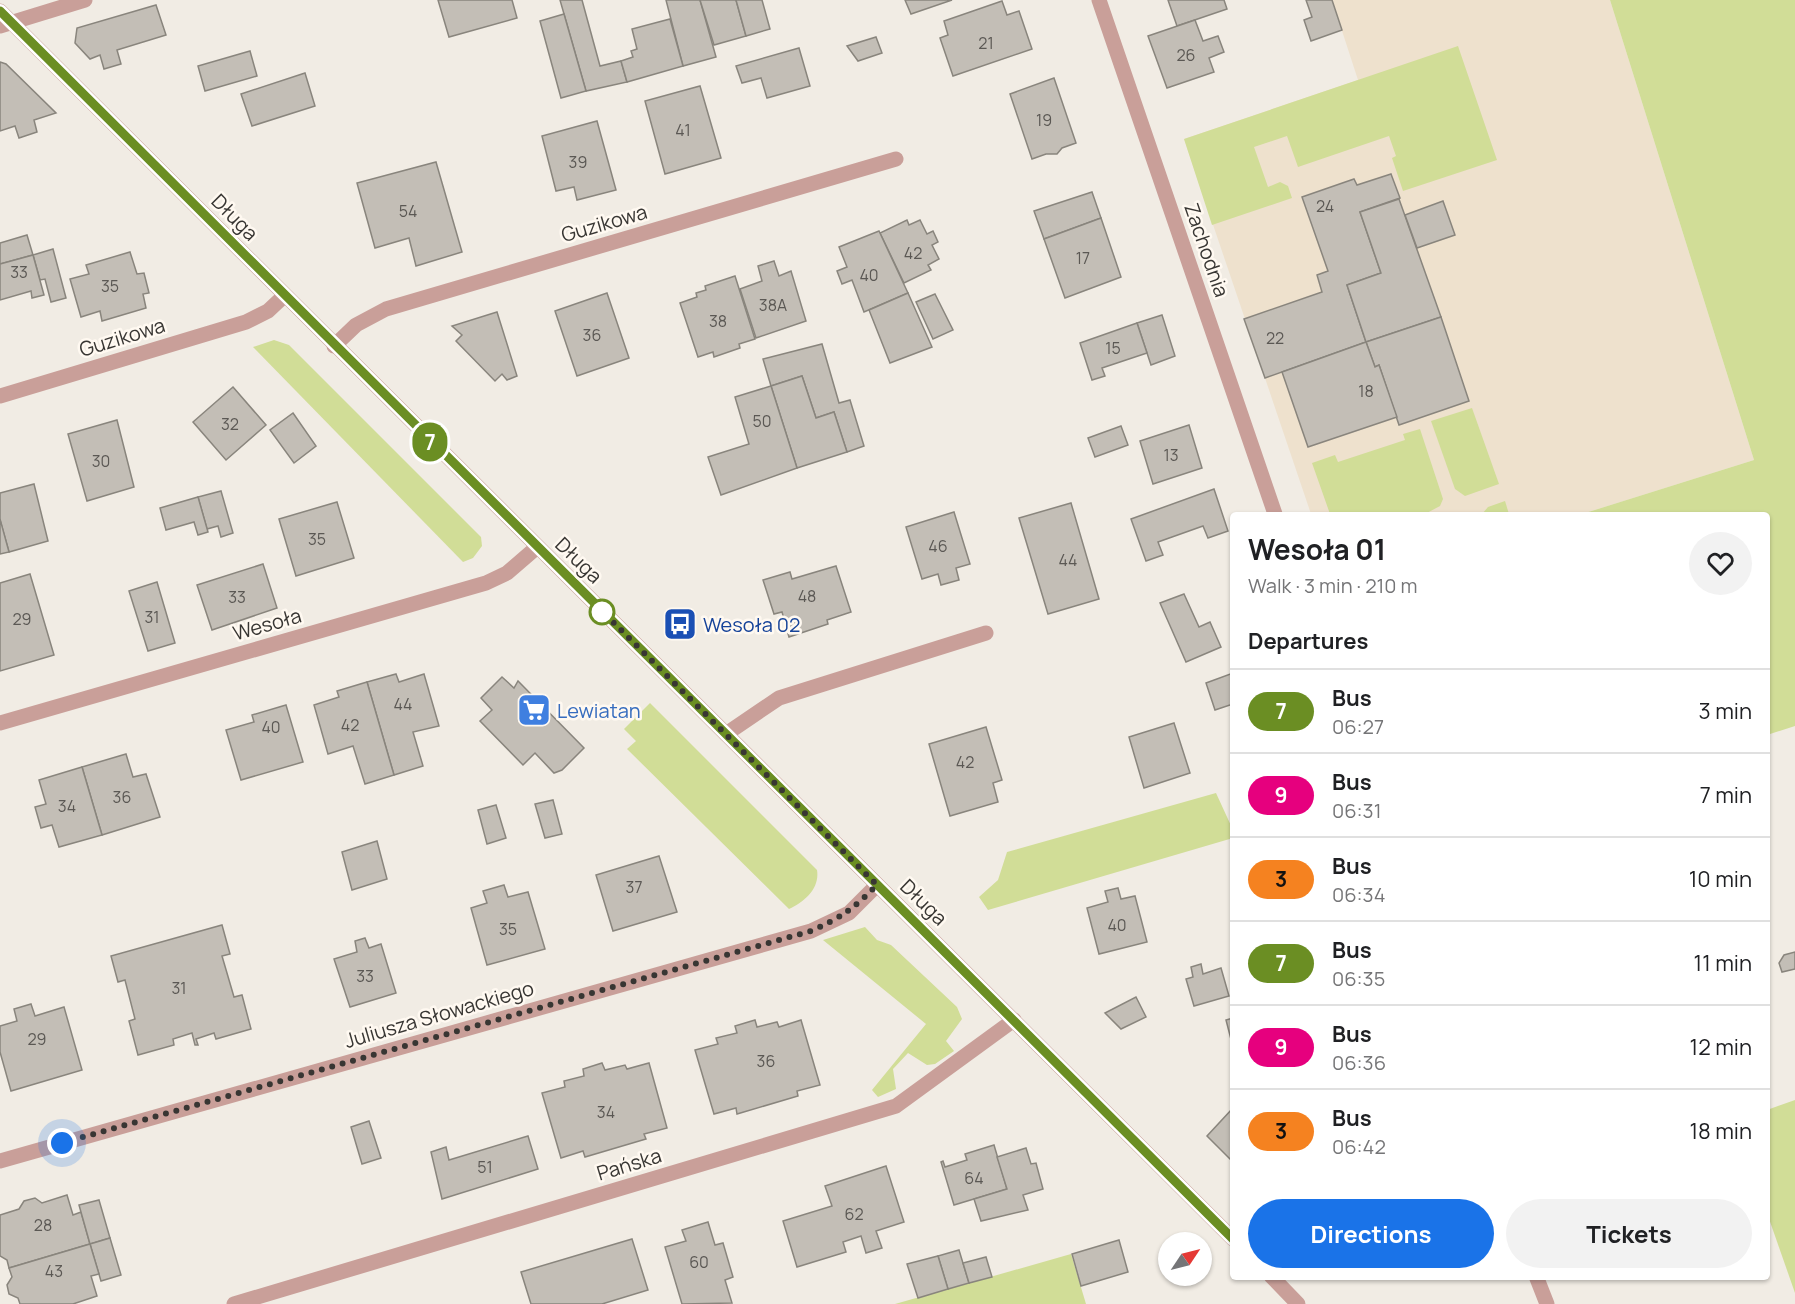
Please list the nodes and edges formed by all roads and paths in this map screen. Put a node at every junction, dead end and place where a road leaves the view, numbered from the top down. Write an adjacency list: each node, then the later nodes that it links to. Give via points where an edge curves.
1 (85, 0): 3 (street)
2 (1099, 0): 8 (street, Zachodnia)
3 (4, 20): 5 (street, Długa)
4 (896, 159): 6 (street, Guzikowa, via 386,309 356,325)
5 (284, 296): 6 (street, Długa); 7 (street, Guzikowa, via 268,311 246,322)
6 (334, 346): 9 (street, Długa)
7 (0, 396)
8 (1274, 512)
9 (536, 548): 11 (street, Wesoła, via 507,573 486,583); 12 (street, Długa)
10 (986, 633): 12 (street, via 779,698)
11 (0, 723)
12 (726, 734): 13 (street, Długa)
13 (877, 885): 14 (street, Długa); 15 (street, Juliusza Słowackiego, via 849,913 811,931)
14 (1014, 1020): 16 (street, Długa); 19 (street, Pańska, via 896,1106)
15 (0, 1161)
16 (1230, 1236)
17 (1275, 1280): 20 (street)
18 (1538, 1280): 21 (street)
19 (234, 1304)
20 (1298, 1304)
21 (1547, 1304)

